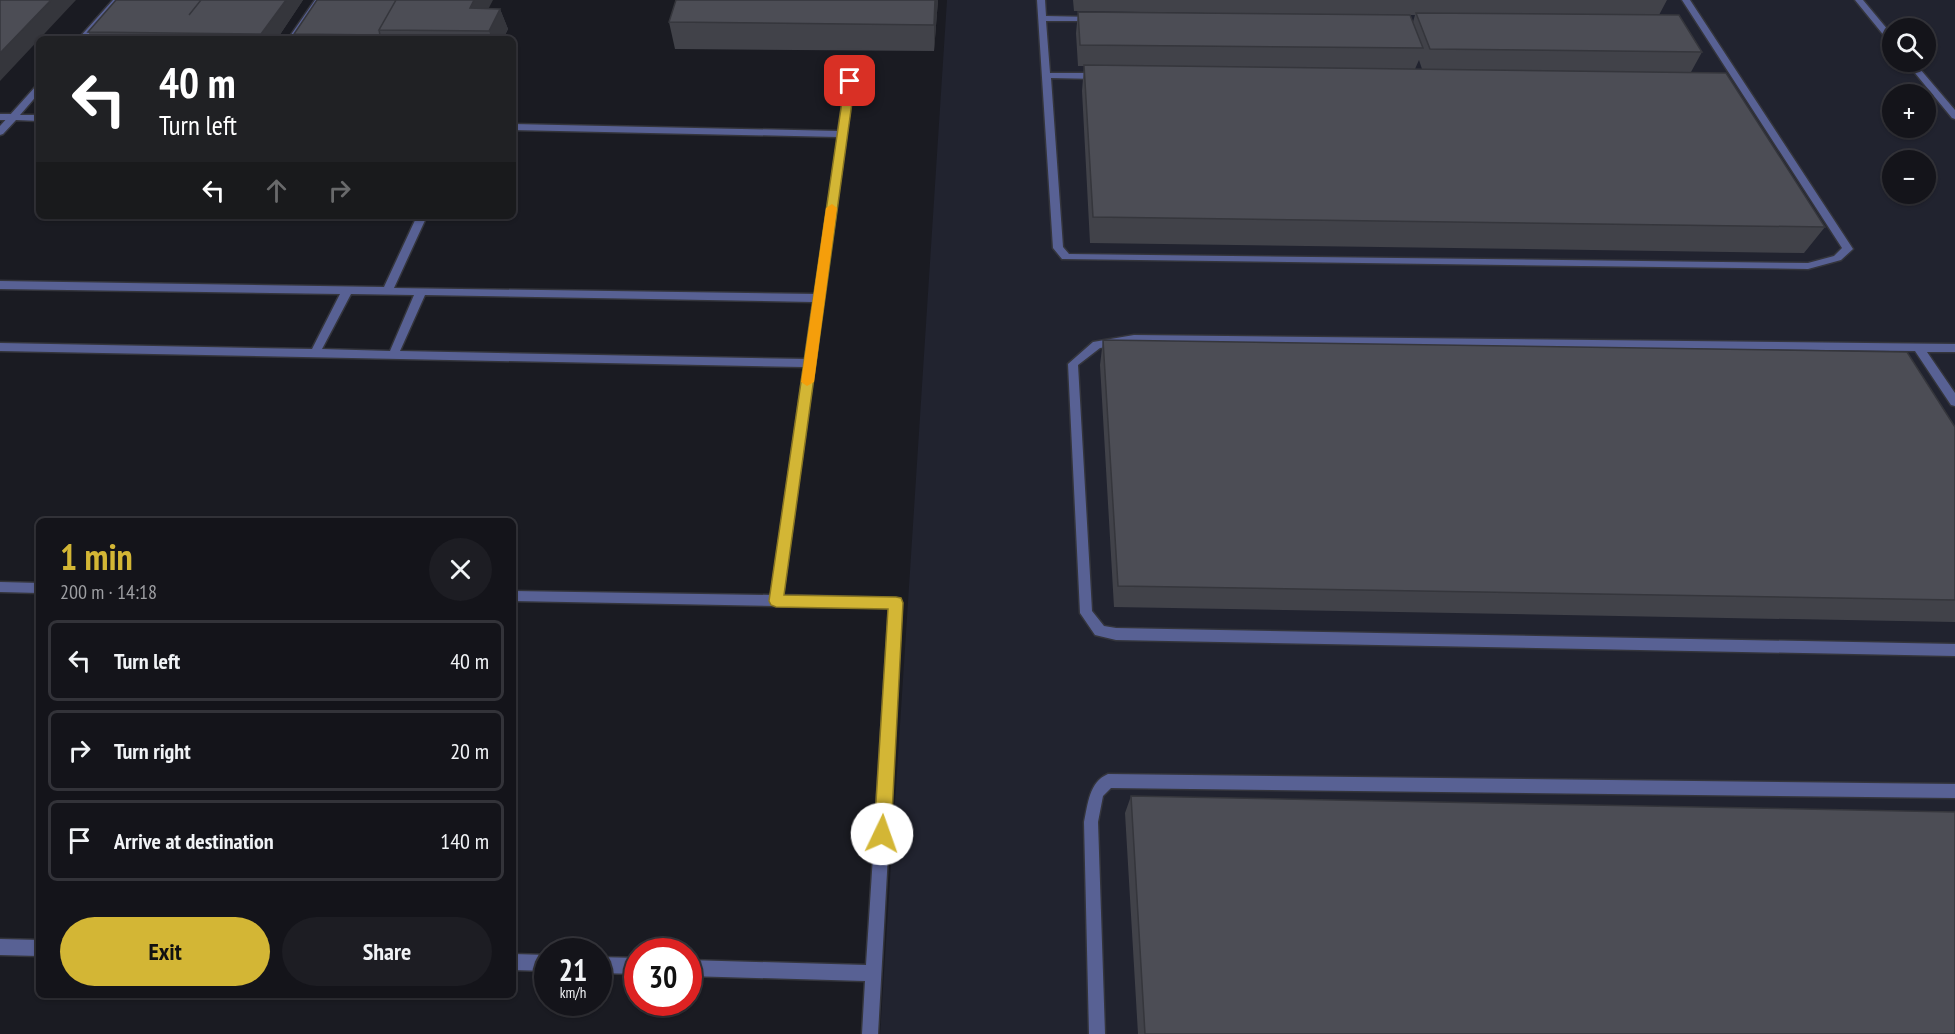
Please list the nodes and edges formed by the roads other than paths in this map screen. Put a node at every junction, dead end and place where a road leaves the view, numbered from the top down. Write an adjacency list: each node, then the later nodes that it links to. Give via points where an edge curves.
1 (117, 0): 11 (street)
2 (319, 0): 12 (street)
3 (1041, 0): 6 (street)
4 (1686, 0): 9 (street)
5 (1859, 0): 10 (street)
6 (1042, 18): 7 (street); 14 (street)
7 (1101, 19)
8 (1690, 25): 9 (street)
9 (1702, 25): 18 (street)
10 (1882, 28)
11 (85, 36)
12 (294, 36)
13 (1918, 72): 22 (street)
14 (1046, 75): 15 (street); 18 (street, via 1058,248 1066,257 1808,266 1837,258 1848,249)
15 (1106, 76)
16 (850, 81): 26 (street)
17 (1730, 86): 18 (street)
18 (1742, 86)
19 (36, 91): 21 (street)
20 (0, 117): 21 (street)
21 (13, 117): 23 (street); 25 (street)
22 (1955, 117)
23 (36, 118)
24 (516, 127): 26 (street)
25 (0, 132)
26 (842, 134): 32 (street)
27 (421, 219): 30 (street)
28 (0, 285): 29 (street)
29 (347, 291): 30 (street); 36 (street)
30 (387, 291): 31 (street)
31 (421, 292): 32 (street); 37 (street)
32 (819, 298): 38 (street)
33 (0, 347): 36 (street)
34 (1918, 347): 35 (street); 39 (street); 44 (street, via 1134,339 1097,345 1073,364 1086,613 1100,631 1116,634)
35 (1955, 348)
36 (315, 353): 37 (street)
37 (393, 355): 38 (street)
38 (810, 363): 43 (street)
39 (1955, 402)
40 (0, 587): 41 (street)
41 (36, 588)
42 (516, 596): 43 (street)
43 (776, 601): 51 (street, via 896,603)
44 (1955, 650)
45 (1955, 791): 53 (street, via 1108,781 1097,794 1091,822)
46 (0, 947): 47 (street)
47 (36, 948)
48 (516, 962): 49 (street)
49 (534, 963)
50 (702, 968): 51 (street)
51 (874, 974): 52 (street)
52 (870, 1034)
53 (1097, 1034)

